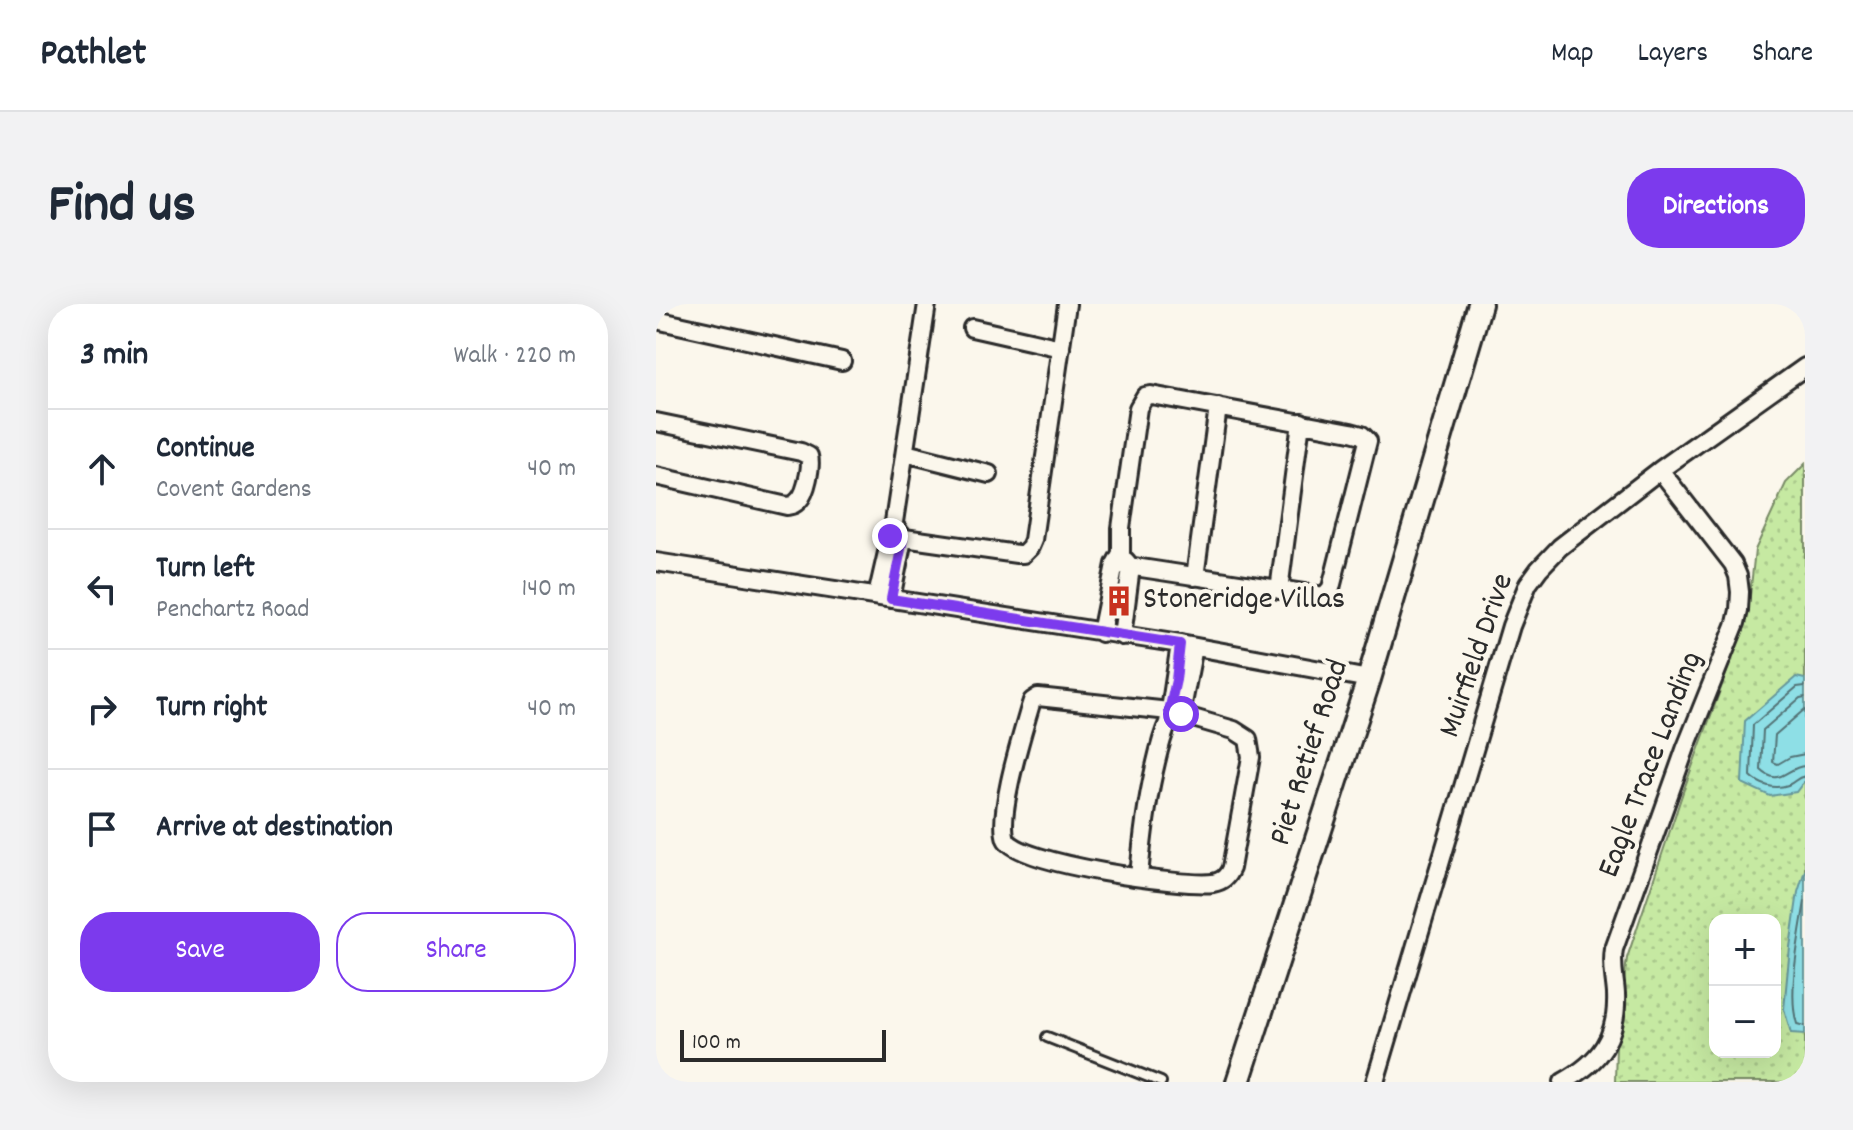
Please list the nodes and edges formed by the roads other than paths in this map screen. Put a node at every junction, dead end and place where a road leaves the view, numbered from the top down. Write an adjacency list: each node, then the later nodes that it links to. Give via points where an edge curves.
1 (927, 304): 12 (street)
2 (1067, 304): 6 (street)
3 (1480, 304): 25 (street, Piet Retief Road)
4 (656, 320): 7 (street)
5 (972, 328): 6 (street)
6 (1061, 348): 16 (street, via 1030,547 1017,554)
7 (842, 361)
8 (1805, 367): 13 (street, Muirfield Drive)
9 (1218, 407): 11 (street); 17 (street, via 1151,395 1139,403 1122,518); 19 (street)
10 (656, 422): 15 (street, via 801,452 811,464 802,495 787,506)
11 (1301, 422): 20 (street); 20 (street, via 1358,433 1366,437 1367,446 1330,592 1324,596)
12 (905, 453): 14 (street); 16 (street)
13 (1660, 470): 31 (street, Muirfield Drive, via 1560,547 1522,596); 32 (street, Eagle Trace Landing, via 1733,564 1739,610 1614,949 1612,1029 1590,1065)
14 (989, 474)
15 (656, 476)
16 (896, 533): 21 (street)
17 (1122, 561): 19 (street); 22 (street); 23 (street)
18 (656, 562): 21 (street)
19 (1195, 577): 20 (street)
20 (1279, 590)
21 (884, 598): 22 (street)
22 (1101, 633): 23 (street)
23 (1122, 636): 24 (street)
24 (1187, 646): 25 (street); 26 (street, via 1176,680)
25 (1369, 679): 30 (street, Piet Retief Road)
26 (1173, 716): 27 (street, via 1163,733 1146,809); 27 (street, via 1234,730 1248,739 1251,757 1231,868 1215,883); 27 (street, via 1038,697 1030,707 1008,793 1006,837 1014,847 1075,867)
27 (1139, 877)
28 (1047, 1037): 29 (lane)
29 (1161, 1082)
30 (1238, 1082)
31 (1375, 1082)
32 (1563, 1082)

